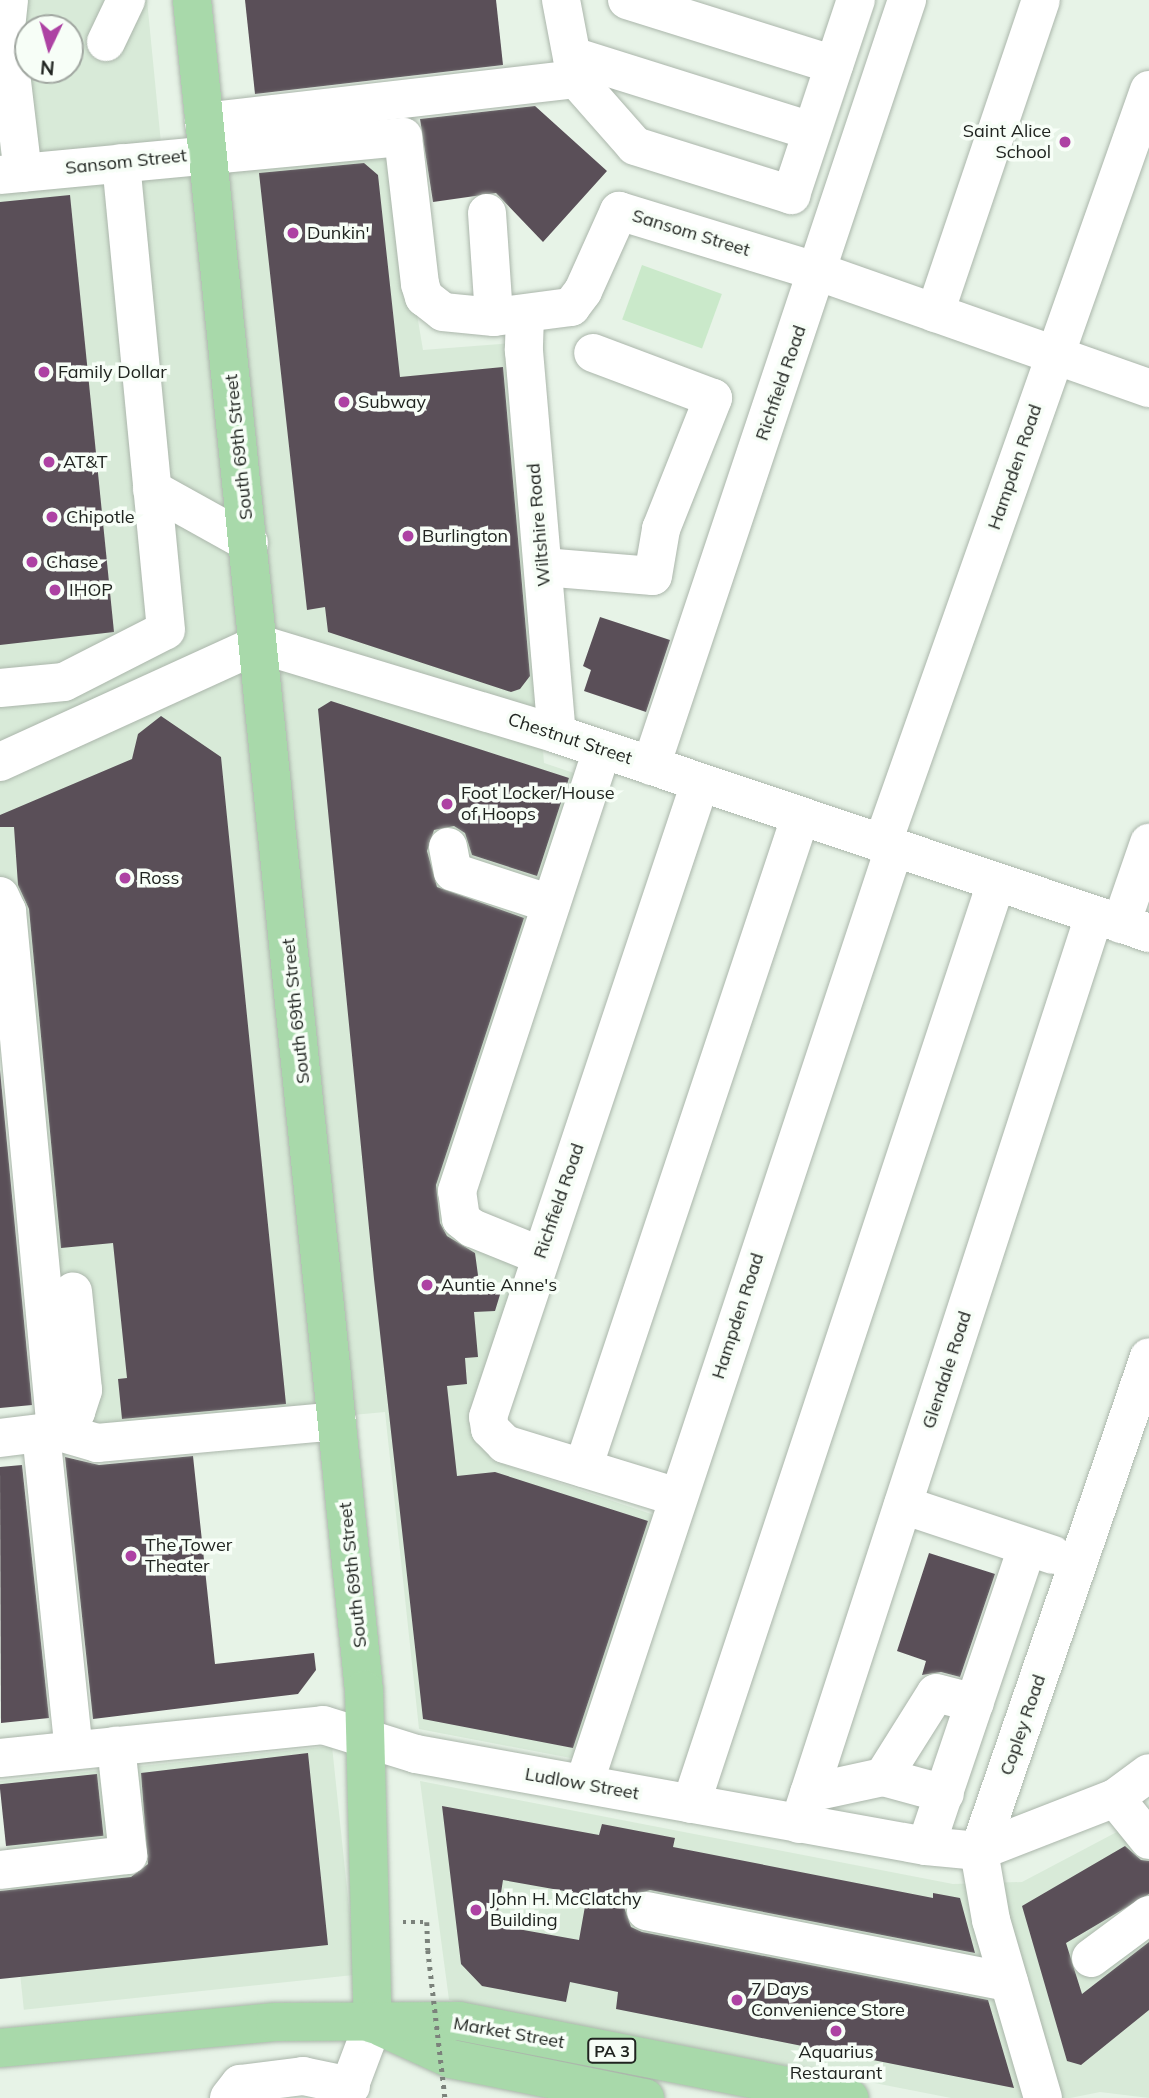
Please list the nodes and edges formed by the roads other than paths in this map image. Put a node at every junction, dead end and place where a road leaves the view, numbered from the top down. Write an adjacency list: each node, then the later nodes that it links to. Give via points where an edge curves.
1 (9, 0): 16 (street)
2 (126, 0): 9 (street)
3 (192, 0): 14 (main road, South 69th Street)
4 (561, 0): 11 (street)
5 (627, 0): 10 (street)
6 (856, 0): 10 (street)
7 (906, 0): 18 (street, Richfield Road)
8 (1041, 0): 19 (street)
9 (106, 42)
10 (834, 65): 13 (street)
11 (574, 68): 13 (street); 13 (street, via 635,146 791,195); 14 (street)
12 (1149, 90): 22 (street, Hampden Road)
13 (812, 131)
14 (206, 138): 15 (street, Sansom Street); 20 (street, Sansom Street, via 403,137 424,297 443,312); 25 (main road, South 69th Street)
15 (121, 163): 16 (street, Sansom Street); 24 (street)
16 (11, 174)
17 (487, 213): 20 (street, Wiltshire Road)
18 (819, 272): 19 (street, Sansom Street); 20 (street, Sansom Street, via 619,211 583,291 571,307); 32 (street, Richfield Road)
19 (935, 313): 22 (street, Sansom Street)
20 (510, 317): 26 (street, Wiltshire Road)
21 (593, 353): 26 (street, via 713,398 661,529 653,576)
22 (1054, 355): 23 (street, Sansom Street); 37 (street, Hampden Road)
23 (1149, 387)
24 (152, 489): 25 (street); 28 (street, via 166,631 64,682)
25 (249, 543): 27 (main road, South 69th Street)
26 (543, 568): 29 (street, Wiltshire Road)
27 (259, 644): 29 (street, Chestnut Street); 31 (street); 45 (main road, South 69th Street)
28 (0, 688)
29 (557, 733): 30 (street, Chestnut Street)
30 (602, 749): 32 (street, Chestnut Street); 40 (street)
31 (0, 762)
32 (651, 766): 33 (street, Chestnut Street)
33 (700, 783): 34 (street, Chestnut Street); 42 (street, Richfield Road)
34 (800, 817): 37 (street, Chestnut Street); 48 (street)
35 (1149, 843): 41 (street, Glendale Road)
36 (449, 847): 40 (street, via 453,872)
37 (888, 847): 38 (street, Chestnut Street); 49 (street, Hampden Road)
38 (996, 883): 41 (street, Chestnut Street); 63 (street)
39 (0, 896): 46 (street, via 7,911)
40 (551, 904): 42 (street, via 457,1191 461,1219 472,1228)
41 (1121, 925): 50 (street, Glendale Road)
42 (541, 1256): 48 (street, Richfield Road, via 488,1417 490,1429 505,1444)
43 (73, 1292): 46 (street, via 82,1390 76,1412)
44 (1149, 1357): 52 (street, Copley Road)
45 (337, 1421): 46 (street, via 97,1443); 54 (main road, South 69th Street)
46 (49, 1432): 47 (street); 56 (street)
47 (0, 1438)
48 (583, 1468): 49 (street, Richfield Road)
49 (677, 1497): 60 (street, Hampden Road)
50 (902, 1505): 51 (street); 64 (street, Glendale Road)
51 (1027, 1548): 52 (street); 53 (street)
52 (1079, 1562): 67 (street, Copley Road)
53 (975, 1703): 59 (street, via 936,1693); 61 (street)
54 (365, 1738): 55 (street, Ludlow Street, via 323,1725); 60 (street, Ludlow Street, via 416,1754); 73 (main road, South 69th Street)
55 (116, 1746): 56 (street, Ludlow Street); 68 (street, via 128,1855)
56 (74, 1750): 57 (street, Ludlow Street)
57 (0, 1758)
58 (1149, 1773): 62 (street, Ludlow Street)
59 (883, 1777): 61 (street); 64 (street)
60 (584, 1784): 63 (street, Ludlow Street)
61 (945, 1794): 66 (street)
62 (1115, 1798): 65 (street); 67 (street, Ludlow Street)
63 (691, 1804): 64 (street, Ludlow Street)
64 (804, 1808): 66 (street, Ludlow Street)
65 (1149, 1840)
66 (926, 1846): 67 (street, Ludlow Street)
67 (979, 1851): 72 (street, Copley Road, via 991,1920)
68 (0, 1870)
69 (646, 1911): 72 (street)
70 (1149, 1915): 71 (street)
71 (1091, 1958)
72 (1009, 1982): 79 (street, Copley Road)
73 (373, 2024): 74 (main road, Market Street / PA 3, via 275,2022); 75 (street); 77 (main road, Market Street / PA 3, via 451,2059); 78 (main road, Market Street / PA 3, via 458,2021)
74 (0, 2048)
75 (348, 2092): 76 (street, via 303,2076 240,2084)
76 (229, 2098)
77 (645, 2098)
78 (849, 2098)
79 (1043, 2098)

